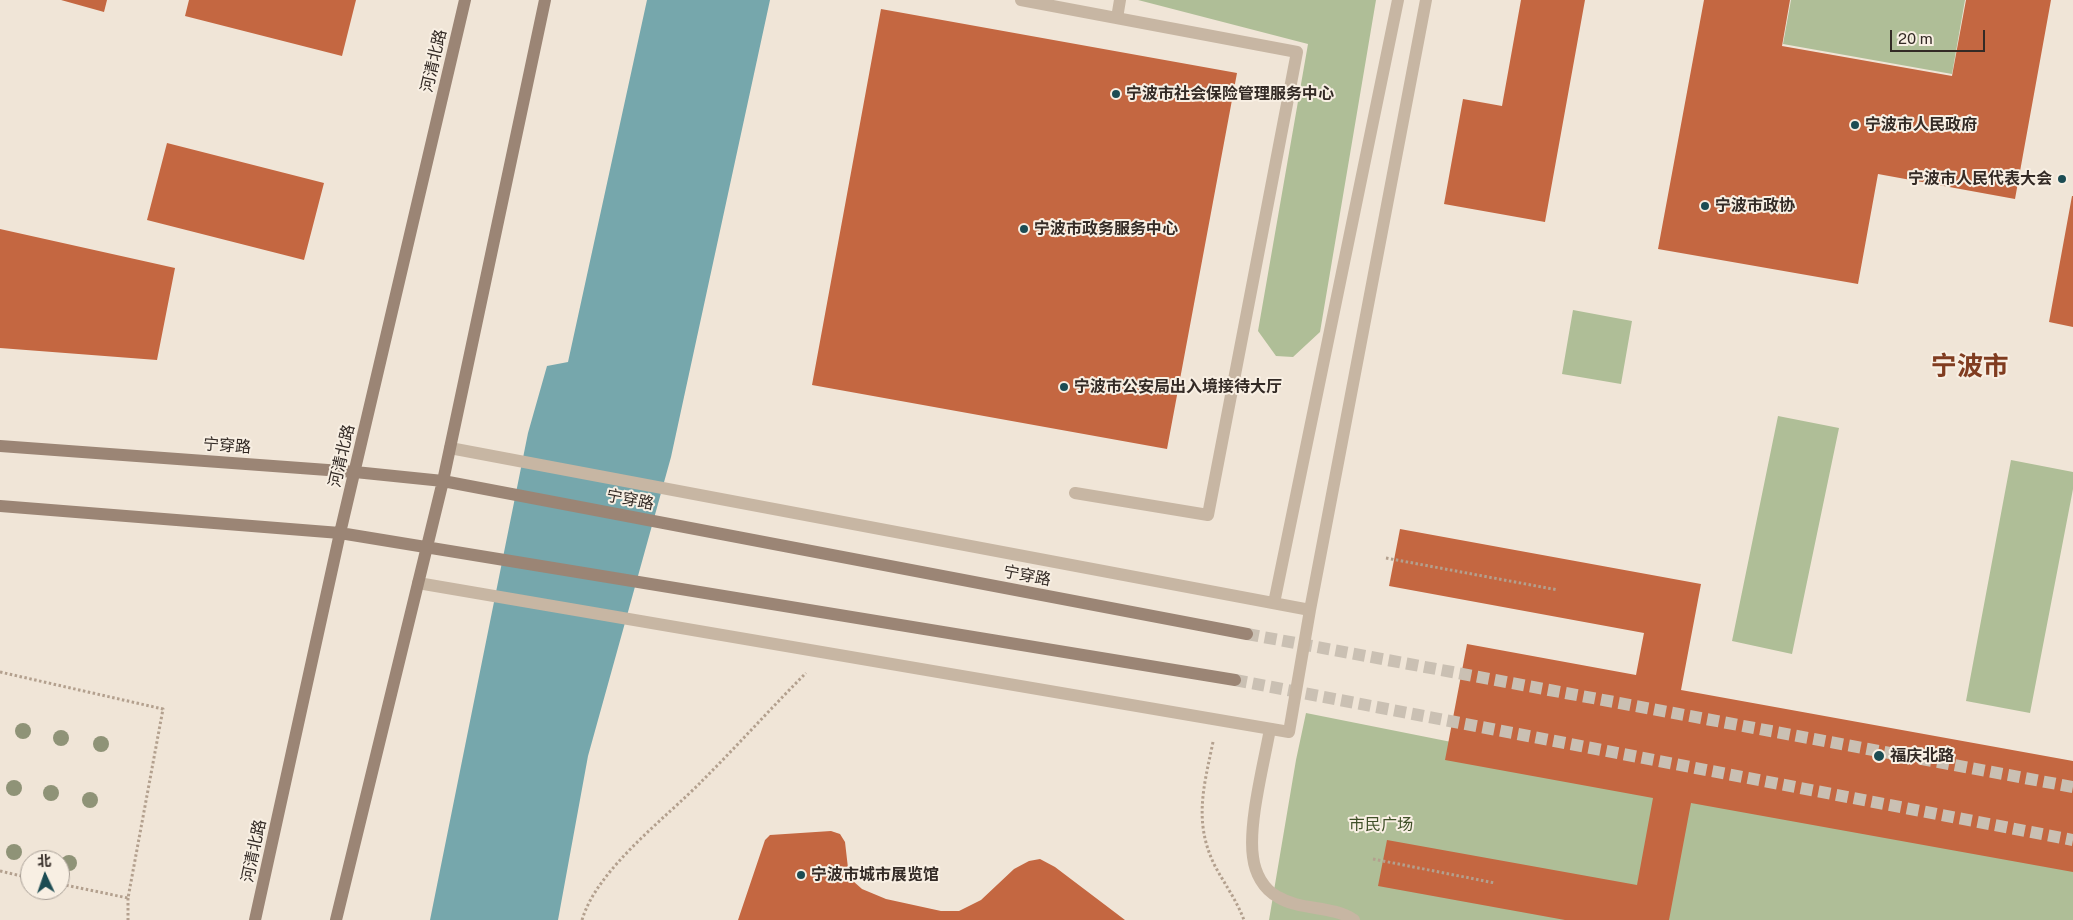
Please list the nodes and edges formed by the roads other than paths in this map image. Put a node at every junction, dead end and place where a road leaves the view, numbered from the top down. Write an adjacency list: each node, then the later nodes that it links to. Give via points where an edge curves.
1 (465, 0): 12 (main road, 河清北路)
2 (545, 0): 11 (main road)
3 (1021, 0): 8 (street)
4 (1071, 0): 8 (street)
5 (1120, 0): 9 (street)
6 (1398, 0): 19 (street)
7 (1426, 0): 20 (street)
8 (1079, 11): 9 (street)
9 (1117, 18): 14 (street, via 1298,52 1208,515)
10 (0, 446): 12 (main road, 宁穿路)
11 (450, 448): 13 (main road); 19 (street)
12 (355, 472): 13 (main road, 宁穿路); 16 (main road, 河清北路)
13 (443, 481): 17 (main road); 21 (main road, 宁穿路)
14 (1075, 493)
15 (0, 506): 16 (main road)
16 (340, 533): 17 (main road); 24 (main road, 河清北路)
17 (427, 546): 18 (main road); 22 (main road)
18 (418, 583): 23 (street); 25 (main road)
19 (1274, 603): 20 (street)
20 (1310, 610): 23 (street, via 1289,732)
21 (1247, 634)
22 (1235, 680)
23 (1270, 728): 26 (street, via 1254,825 1252,856 1256,873 1266,888 1279,898 1343,914)
24 (255, 920)
25 (336, 920)
26 (1354, 920)

